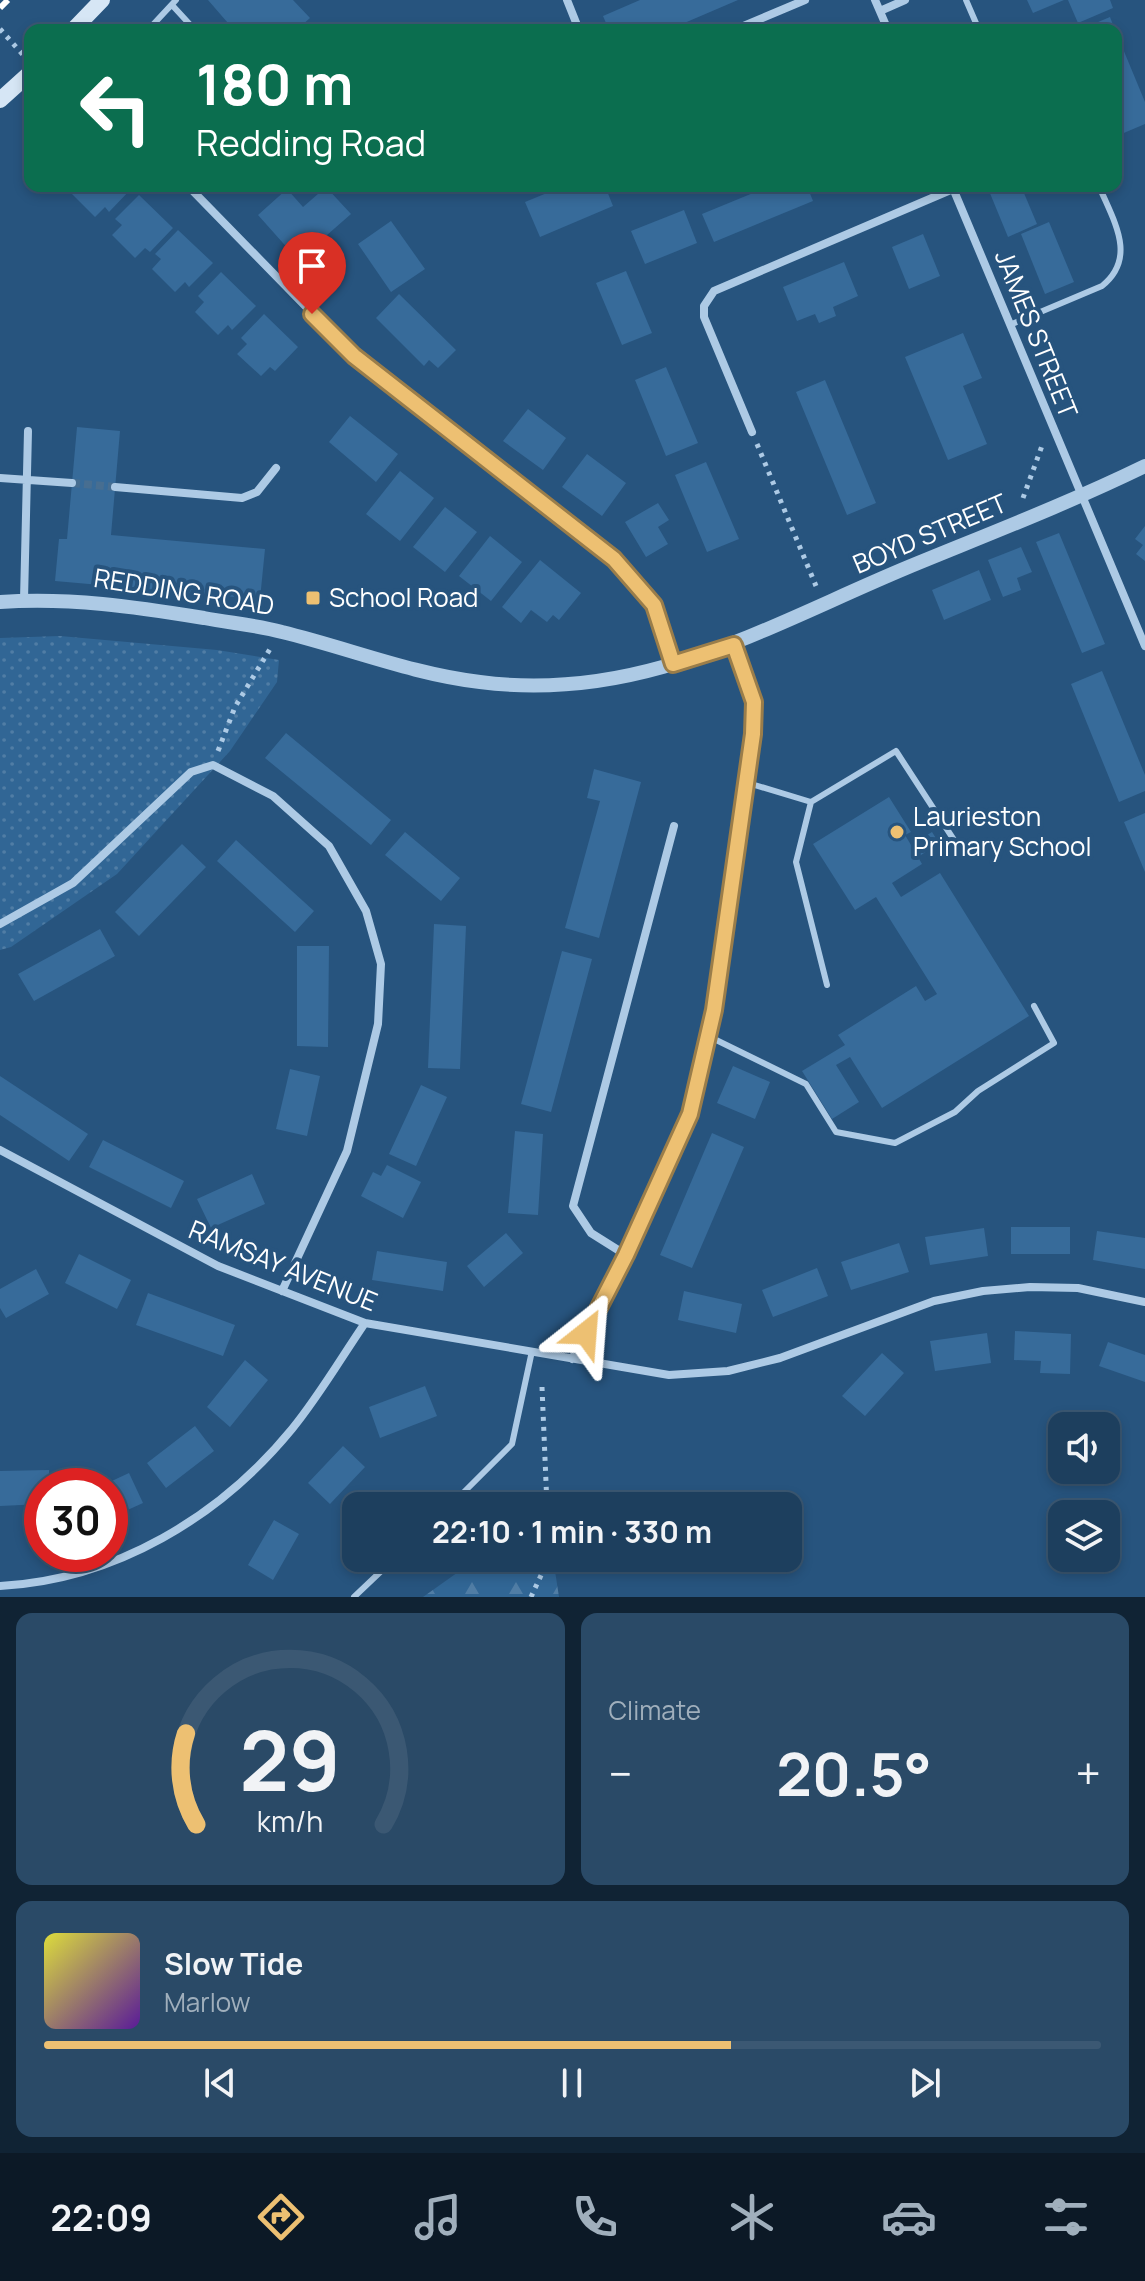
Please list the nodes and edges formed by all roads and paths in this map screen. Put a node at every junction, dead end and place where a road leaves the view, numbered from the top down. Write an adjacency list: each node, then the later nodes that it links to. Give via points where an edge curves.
1 (102, 0): 9 (main road)
2 (567, 0): 12 (street)
3 (805, 0): 13 (street)
4 (875, 0): 8 (street)
5 (905, 0): 8 (street)
6 (966, 0): 15 (lane)
7 (174, 2): 10 (lane); 11 (lane)
8 (880, 11): 14 (street)
9 (79, 24)
10 (154, 24)
11 (190, 24)
12 (577, 24)
13 (748, 24)
14 (885, 24)
15 (976, 24)
16 (0, 29): 17 (path)
17 (24, 56)
18 (24, 78): 19 (main road)
19 (0, 100)
20 (194, 192): 42 (street, via 354,356 614,559 654,605)
21 (943, 192): 27 (street, via 714,291 704,317)
22 (955, 192): 24 (street, JAMES STREET)
23 (1101, 192): 24 (lane, via 1122,244 1112,277)
24 (1012, 324): 25 (street, JAMES STREET)
25 (1050, 423): 34 (street, JAMES STREET); 35 (path)
26 (28, 431): 31 (street)
27 (752, 432): 38 (path)
28 (1145, 466): 34 (street, BOYD STREET)
29 (276, 468): 33 (street, via 257,492 242,498)
30 (0, 478): 31 (street)
31 (27, 479): 32 (street); 36 (street)
32 (72, 483)
33 (115, 487)
34 (1084, 496): 35 (street, BOYD STREET); 41 (street, JAMES STREET)
35 (1013, 525): 38 (street, BOYD STREET)
36 (24, 600): 37 (street, REDDING ROAD); 39 (street, REDDING ROAD, via 79,600)
37 (0, 602)
38 (824, 606): 40 (street, BOYD STREET)
39 (280, 631): 42 (street, REDDING ROAD, via 398,667 482,683 597,680); 43 (path, via 235,707)
40 (734, 645): 42 (street, REDDING ROAD); 44 (street, via 754,702)
41 (1145, 646)
42 (673, 664)
43 (213, 765): 48 (street, via 191,772 73,883); 54 (street, via 273,796 329,846 366,911 381,964 378,1024 347,1151)
44 (748, 783): 45 (lane); 51 (street)
45 (811, 802): 47 (lane, via 896,751); 49 (lane, via 796,862)
46 (674, 826): 53 (street, via 573,1206 591,1233)
47 (954, 840)
48 (0, 924)
49 (827, 985)
50 (1034, 1006): 51 (lane, via 1054,1043 978,1091 955,1112 895,1143 836,1132 806,1084)
51 (708, 1036): 53 (street, via 690,1114)
52 (0, 1150): 54 (street, RAMSAY AVENUE, via 193,1254)
53 (626, 1255): 58 (street)
54 (282, 1291): 56 (street, RAMSAY AVENUE)
55 (1145, 1302): 58 (street, RAMSAY AVENUE, via 1078,1288 983,1291 934,1301 780,1358 728,1371 669,1375)
56 (365, 1323): 57 (street, RAMSAY AVENUE); 64 (street, via 293,1429 244,1481 175,1533 101,1568 36,1584)
57 (532, 1351): 58 (street, RAMSAY AVENUE); 60 (lane, via 512,1444)
58 (572, 1359)
59 (543, 1393): 61 (path)
60 (464, 1492)
61 (547, 1492)
62 (380, 1572): 65 (lane)
63 (543, 1572): 66 (path)
64 (0, 1586)
65 (354, 1597)
66 (531, 1597)

